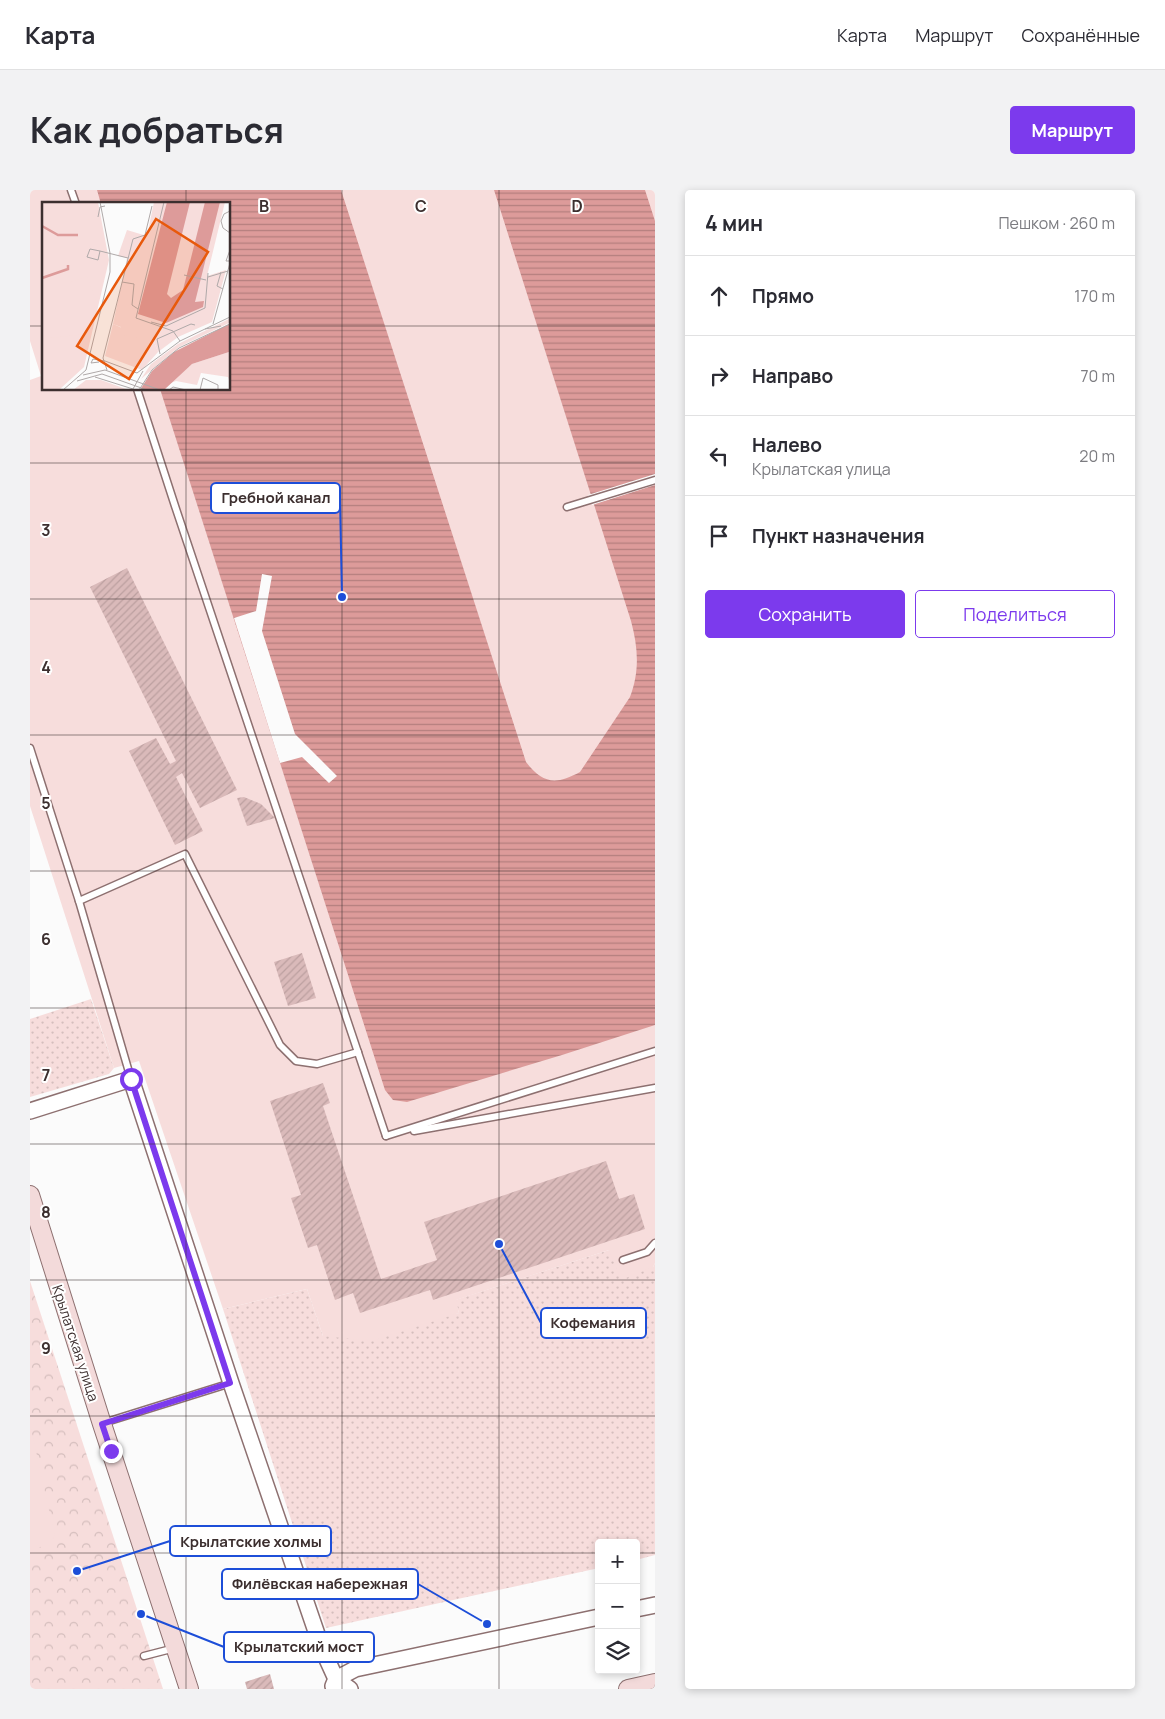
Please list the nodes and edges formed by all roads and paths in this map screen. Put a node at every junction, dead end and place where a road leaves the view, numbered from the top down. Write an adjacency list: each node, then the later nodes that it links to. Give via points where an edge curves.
1 (71, 190): 2 (lane)
2 (75, 202)
3 (137, 390): 9 (lane)
4 (655, 480): 5 (lane)
5 (567, 507)
6 (30, 748): 7 (lane)
7 (79, 901): 9 (lane, via 184,854 280,1045 296,1061 317,1064); 10 (lane)
8 (655, 1051): 13 (lane)
9 (358, 1052): 13 (lane)
10 (131, 1079): 12 (street); 17 (street)
11 (655, 1088): 13 (lane)
12 (30, 1111)
13 (386, 1136)
14 (30, 1195): 18 (main road, Крылатская улица)
15 (655, 1243): 16 (lane, via 647,1252)
16 (623, 1260)
17 (230, 1383): 18 (lane); 25 (street, via 321,1646)
18 (102, 1424): 22 (main road, Крылатская улица)
19 (655, 1605): 20 (street)
20 (640, 1608)
21 (595, 1618): 25 (street, via 355,1669)
22 (176, 1647): 23 (lane); 26 (main road, Крылатская улица)
23 (144, 1656)
24 (655, 1683): 28 (main road)
25 (331, 1686): 27 (street)
26 (189, 1689)
27 (350, 1689)
28 (628, 1689)

